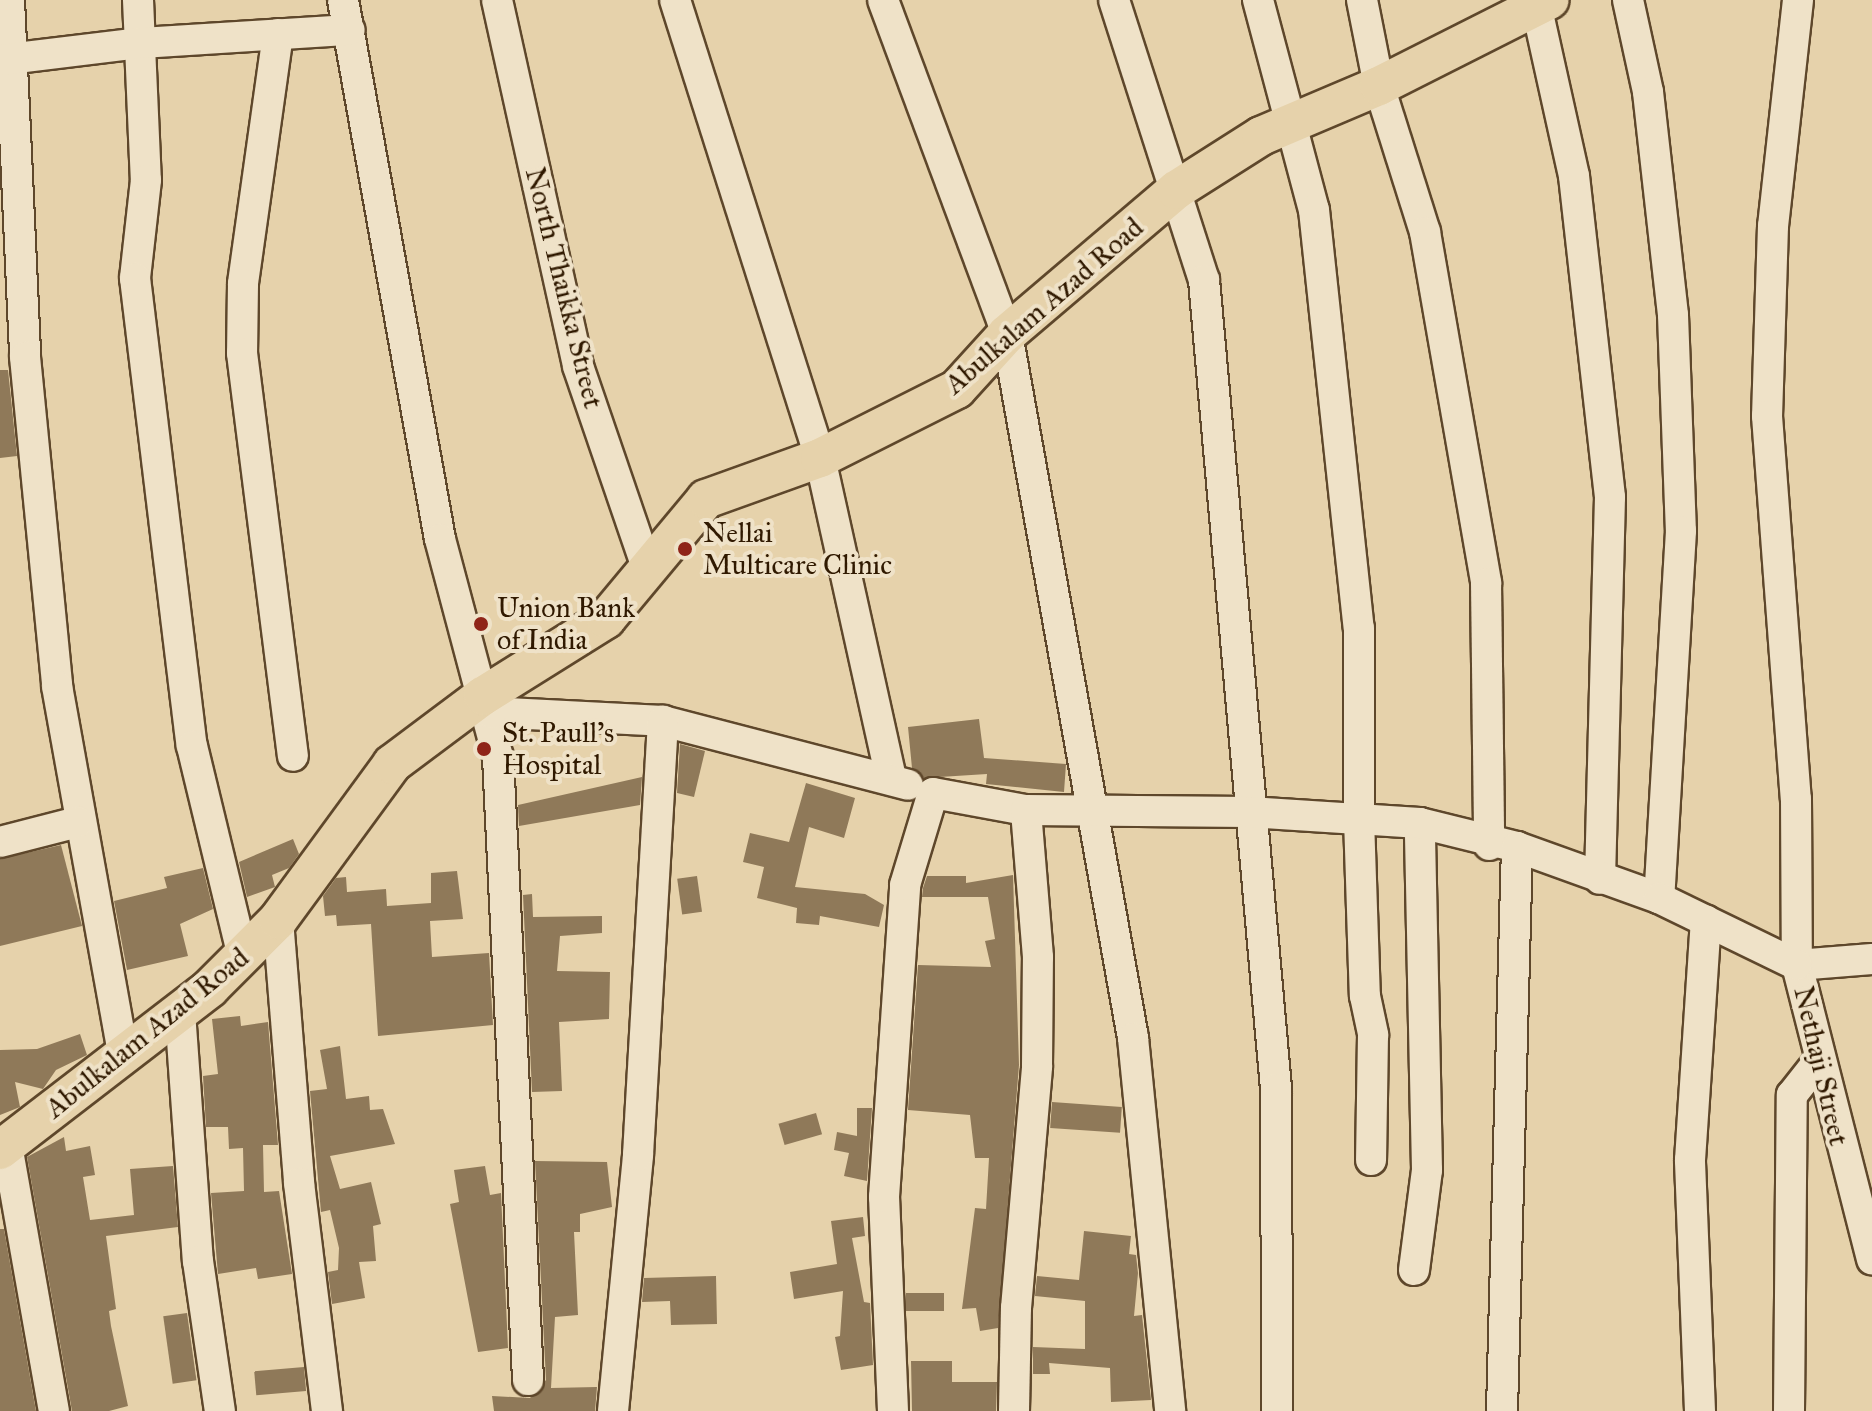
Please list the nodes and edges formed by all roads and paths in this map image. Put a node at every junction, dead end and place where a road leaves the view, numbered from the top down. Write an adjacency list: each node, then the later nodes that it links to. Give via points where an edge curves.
1 (9, 0): 16 (street)
2 (138, 0): 15 (street)
3 (343, 0): 13 (street)
4 (497, 0): 22 (street, North Thaikka Street, via 578,366)
5 (675, 0): 21 (street)
6 (883, 0): 20 (street)
7 (1114, 0): 19 (street)
8 (1258, 0): 18 (street)
9 (1362, 0): 17 (street)
10 (1628, 0): 37 (street, via 1648,92 1673,315 1681,531)
11 (1798, 0): 42 (street, Nethaji Street, via 1773,226 1767,416 1796,799)
12 (1540, 3): 17 (main road, Abulkalam Azad Road); 36 (street, via 1574,176 1610,497)
13 (350, 30): 14 (street); 23 (street, via 440,539)
14 (278, 34): 15 (street); 25 (street, via 243,284 242,353)
15 (141, 43): 16 (street); 40 (street, via 146,180 137,292 192,746)
16 (7, 60): 32 (street, via 25,357 57,686)
17 (1379, 86): 18 (main road, Abulkalam Azad Road); 35 (street, via 1425,232 1486,583)
18 (1295, 121): 19 (main road, Abulkalam Azad Road, via 1261,136); 31 (street, via 1314,210 1359,628)
19 (1176, 190): 20 (main road, Abulkalam Azad Road); 30 (street, via 1204,280)
20 (1007, 334): 21 (main road, Abulkalam Azad Road, via 957,389); 29 (street)
21 (820, 458): 22 (main road, Abulkalam Azad Road, via 706,499); 26 (street)
22 (648, 571): 23 (main road, Abulkalam Azad Road, via 606,619)
23 (486, 704): 24 (street); 38 (main road, Abulkalam Azad Road, via 392,764); 50 (street, via 498,757 508,910)
24 (663, 721): 26 (street); 54 (street, via 638,1155)
25 (293, 756)
26 (891, 779): 27 (street)
27 (933, 793): 28 (street); 55 (street, via 905,885 895,1000 884,1197)
28 (1026, 810): 29 (street); 56 (street, via 1038,957 1037,1066 1016,1308)
29 (1091, 811): 30 (street); 57 (street, via 1133,1038)
30 (1249, 812): 31 (street); 58 (street, via 1276,1089)
31 (1359, 819): 33 (street); 47 (street, via 1365,996 1373,1035)
32 (78, 822): 34 (street); 44 (street)
33 (1420, 823): 35 (street); 49 (street, via 1427,1170)
34 (0, 842)
35 (1503, 846): 36 (street); 59 (street)
36 (1600, 879): 37 (street)
37 (1659, 898): 39 (street)
38 (278, 920): 40 (main road, Abulkalam Azad Road); 53 (street, via 299,1183)
39 (1706, 921): 42 (street); 60 (street, via 1690,1160)
40 (243, 957): 43 (main road, Abulkalam Azad Road)
41 (1872, 959): 42 (street)
42 (1797, 965): 45 (street, Nethaji Street)
43 (180, 1012): 44 (main road, Abulkalam Azad Road); 52 (street, via 198,1261)
44 (124, 1057): 46 (main road, Abulkalam Azad Road)
45 (1818, 1062): 48 (street, Nethaji Street); 61 (street, via 1792,1095)
46 (3, 1147): 51 (street)
47 (1371, 1160)
48 (1872, 1260)
49 (1414, 1270)
50 (528, 1380)
51 (54, 1411)
52 (220, 1411)
53 (327, 1411)
54 (613, 1411)
55 (893, 1411)
56 (1014, 1411)
57 (1170, 1411)
58 (1277, 1411)
59 (1502, 1411)
60 (1700, 1411)
61 (1789, 1411)

